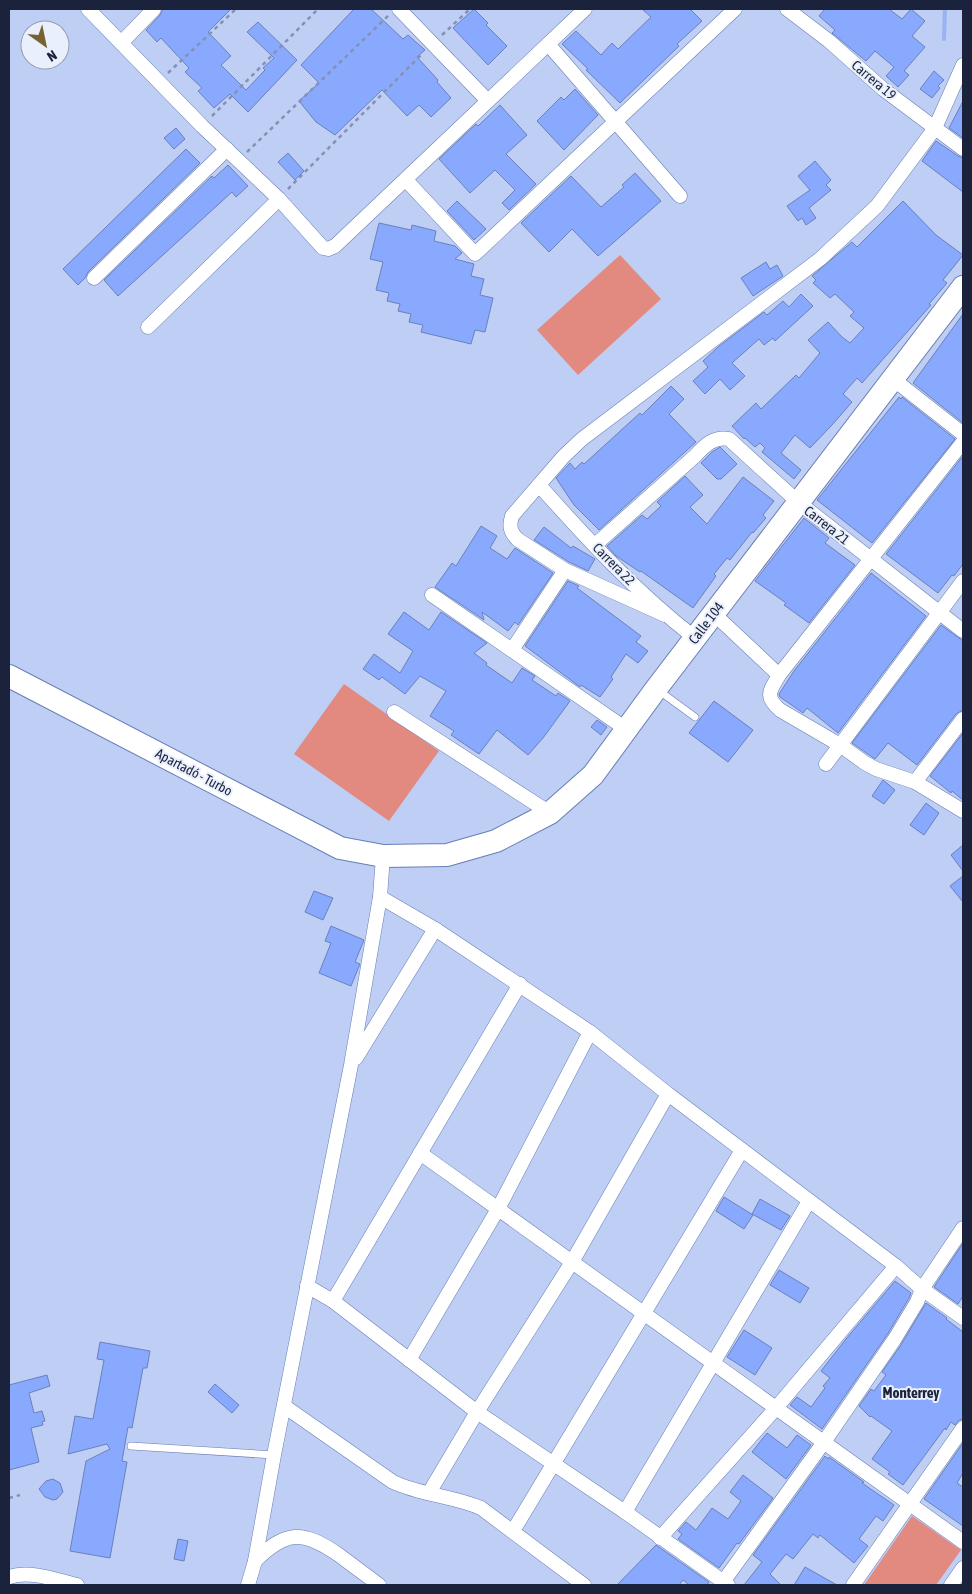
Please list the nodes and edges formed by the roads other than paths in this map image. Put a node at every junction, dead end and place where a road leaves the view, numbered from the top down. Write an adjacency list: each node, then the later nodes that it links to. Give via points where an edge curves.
1 (88, 9): 7 (street)
2 (154, 9): 7 (street)
3 (585, 9): 8 (street)
4 (735, 9): 11 (street)
5 (788, 9): 12 (street, Carrera 19, via 883,90)
6 (394, 12): 10 (street, via 433,44)
7 (121, 43): 13 (street)
8 (548, 44): 10 (street); 11 (street)
9 (963, 65): 12 (street)
10 (488, 101): 15 (street)
11 (615, 121): 15 (street, via 474,254); 16 (street)
12 (935, 128): 14 (street, Carrera 19); 24 (street, via 876,206 820,259 582,438)
13 (227, 149): 17 (street); 18 (street)
14 (963, 149)
15 (406, 180): 17 (street, via 328,249 323,248)
16 (680, 196)
17 (279, 198): 20 (street)
18 (94, 278)
19 (963, 287): 21 (main road, Calle 104)
20 (148, 327)
21 (893, 379): 22 (street); 25 (main road, Calle 104)
22 (963, 434)
23 (963, 442): 27 (street)
24 (539, 485): 26 (street, Carrera 22); 28 (street, via 512,516 509,525 517,539)
25 (798, 502): 26 (street, Carrera 21, via 729,439 722,438 704,446); 27 (street, Carrera 21); 32 (main road, Calle 104)
26 (594, 545): 33 (street, Carrera 22)
27 (871, 559): 31 (street, Carrera 21); 37 (street)
28 (565, 570): 33 (street); 36 (street)
29 (963, 581): 31 (street)
30 (432, 595): 36 (street)
31 (939, 612): 34 (street, Carrera 21); 44 (street)
32 (713, 613): 35 (main road, Calle 104); 37 (street)
33 (665, 615): 35 (street, Carrera 22)
34 (963, 631)
35 (695, 638): 39 (main road, Calle 104)
36 (512, 650): 43 (street)
37 (779, 675): 44 (street, via 770,691 775,705)
38 (9, 676): 49 (main road, Apartadó - Turbo, via 340,848)
39 (656, 689): 41 (lane); 43 (main road, Calle 104)
40 (394, 712): 48 (street)
41 (695, 717)
42 (963, 719): 46 (street)
43 (626, 729): 48 (main road, Calle 104, via 593,775)
44 (840, 745): 45 (street); 46 (street, via 876,769)
45 (826, 764)
46 (915, 782): 47 (street)
47 (963, 811)
48 (550, 813): 49 (main road, Calle 104, via 496,841 446,855)
49 (383, 856): 50 (street)
50 (380, 897): 51 (street); 54 (street)
51 (435, 928): 52 (street); 54 (street)
52 (520, 984): 53 (street); 57 (street)
53 (590, 1032): 55 (street); 59 (street)
54 (351, 1065): 63 (street)
55 (668, 1094): 56 (street); 61 (street)
56 (742, 1150): 58 (street); 66 (street)
57 (420, 1153): 59 (street); 65 (street)
58 (810, 1201): 62 (street); 69 (street)
59 (498, 1209): 61 (street); 68 (street)
60 (963, 1228): 64 (street)
61 (572, 1262): 66 (street); 72 (street)
62 (896, 1266): 64 (street); 71 (street)
63 (307, 1286): 65 (street); 70 (street)
64 (922, 1289): 67 (street); 74 (street, via 894,1340)
65 (333, 1301): 68 (street)
66 (644, 1314): 69 (street); 77 (street)
67 (963, 1318)
68 (409, 1360): 72 (street)
69 (714, 1363): 71 (street); 80 (street)
70 (284, 1406): 76 (street); 78 (street, via 393,1482)
71 (776, 1408): 74 (street); 82 (street)
72 (477, 1412): 77 (street); 78 (street)
73 (963, 1428): 79 (street)
74 (824, 1442): 79 (street); 87 (street)
75 (131, 1446): 76 (lane)
76 (274, 1455): 84 (street)
77 (553, 1464): 80 (street); 81 (street)
78 (430, 1493): 81 (street, via 468,1502)
79 (910, 1504): 83 (street); 92 (street)
80 (625, 1512): 82 (street)
81 (513, 1531): 91 (street)
82 (660, 1538): 87 (street)
83 (963, 1542)
84 (255, 1561): 89 (street); 90 (street, via 283,1540 308,1538 322,1544)
85 (963, 1568): 93 (street)
86 (9, 1577): 88 (street, via 36,1576)
87 (725, 1584)
88 (77, 1585)
89 (248, 1585)
90 (379, 1585)
91 (584, 1585)
92 (853, 1585)
93 (951, 1585)

